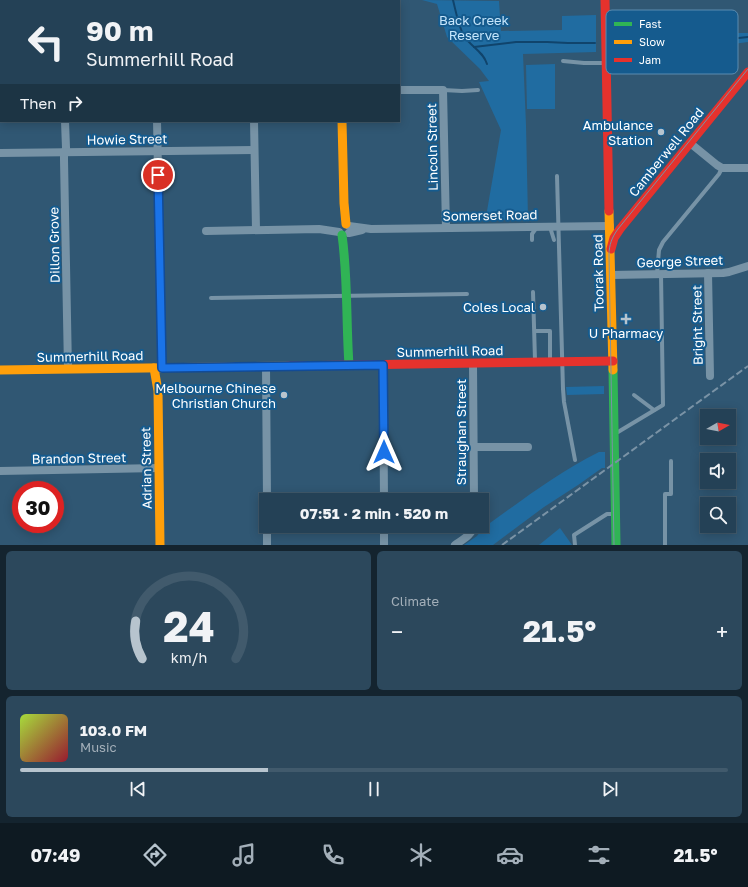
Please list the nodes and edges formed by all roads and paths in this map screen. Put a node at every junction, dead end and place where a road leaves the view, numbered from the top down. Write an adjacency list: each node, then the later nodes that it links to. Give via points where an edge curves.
1 (605, 0): 2 (main road, Toorak Road)
2 (606, 32)
3 (563, 61): 4 (lane)
4 (606, 63)
5 (748, 72): 14 (main road, Camberwell Road)
6 (607, 74): 22 (main road, Toorak Road)
7 (400, 90): 8 (street)
8 (443, 90): 9 (lane); 27 (street, Lincoln Street)
9 (478, 90)
10 (65, 122): 17 (street, Dillon Grove)
11 (157, 122): 16 (street)
12 (254, 122): 15 (street)
13 (342, 122): 28 (main road)
14 (690, 143): 19 (street); 23 (main road, Camberwell Road)
15 (254, 150): 16 (street, Howie Street); 29 (street)
16 (157, 151): 17 (street, Howie Street); 51 (street)
17 (65, 152): 18 (street, Howie Street); 52 (street, Dillon Grove)
18 (0, 153)
19 (722, 168): 20 (street); 36 (lane, via 663,242)
20 (748, 168)
21 (558, 176): 24 (lane)
22 (610, 210): 23 (main road, via 616,219); 25 (main road, Toorak Road)
23 (629, 218): 33 (main road, Camberwell Road, via 616,235)
24 (554, 226): 25 (street, Somerset Road); 26 (street, Somerset Road); 32 (lane); 44 (lane, via 560,287)
25 (610, 226): 33 (main road, Toorak Road)
26 (537, 227): 27 (street, Somerset Road); 31 (lane, via 532,234)
27 (446, 228): 28 (street, Somerset Road)
28 (344, 229): 29 (street, Somerset Road); 40 (main road)
29 (256, 230): 30 (street, Somerset Road)
30 (206, 231)
31 (532, 240)
32 (554, 240)
33 (611, 252): 37 (main road, Toorak Road)
34 (748, 266): 35 (street, George Street, via 729,272)
35 (708, 273): 36 (street, George Street); 54 (street, Bright Street)
36 (659, 274): 37 (street, George Street); 56 (lane, via 663,405)
37 (611, 275): 43 (main road, Toorak Road)
38 (533, 292): 42 (lane)
39 (467, 294): 40 (lane)
40 (345, 295): 41 (lane); 48 (main road)
41 (211, 298)
42 (534, 331): 45 (lane); 46 (lane, via 550,331)
43 (613, 361): 44 (main road, Summerhill Road); 57 (main road, Toorak Road)
44 (562, 362): 46 (main road, Summerhill Road); 60 (lane, via 564,402)
45 (535, 363): 46 (main road, Summerhill Road); 47 (main road, Summerhill Road)
46 (550, 363)
47 (473, 364): 49 (main road, Summerhill Road); 58 (street, Straughan Street)
48 (347, 365): 49 (main road, Summerhill Road); 50 (main road, Summerhill Road)
49 (383, 365): 65 (street)
50 (266, 366): 51 (main road, Summerhill Road); 64 (street)
51 (159, 368): 52 (main road, Summerhill Road); 62 (main road, Adrian Street)
52 (68, 369): 53 (main road, Summerhill Road)
53 (0, 370)
54 (710, 376)
55 (634, 395): 56 (lane)
56 (654, 410): 57 (lane)
57 (614, 434): 67 (main road, Toorak Road)
58 (473, 447): 59 (street); 66 (street, Straughan Street)
59 (528, 447)
60 (575, 460)
61 (671, 461): 77 (lane, via 671,494 665,494)
62 (159, 468): 63 (street, Brandon Street); 71 (main road, Adrian Street)
63 (0, 471)
64 (267, 493)
65 (384, 493)
66 (474, 493)
67 (615, 514): 75 (lane, via 607,514 574,535); 76 (main road, Toorak Road)
68 (267, 533): 72 (street)
69 (384, 533): 73 (street)
70 (471, 533): 74 (street)
71 (160, 545)
72 (267, 545)
73 (384, 545)
74 (455, 545)
75 (575, 545)
76 (616, 545)
77 (665, 545)

